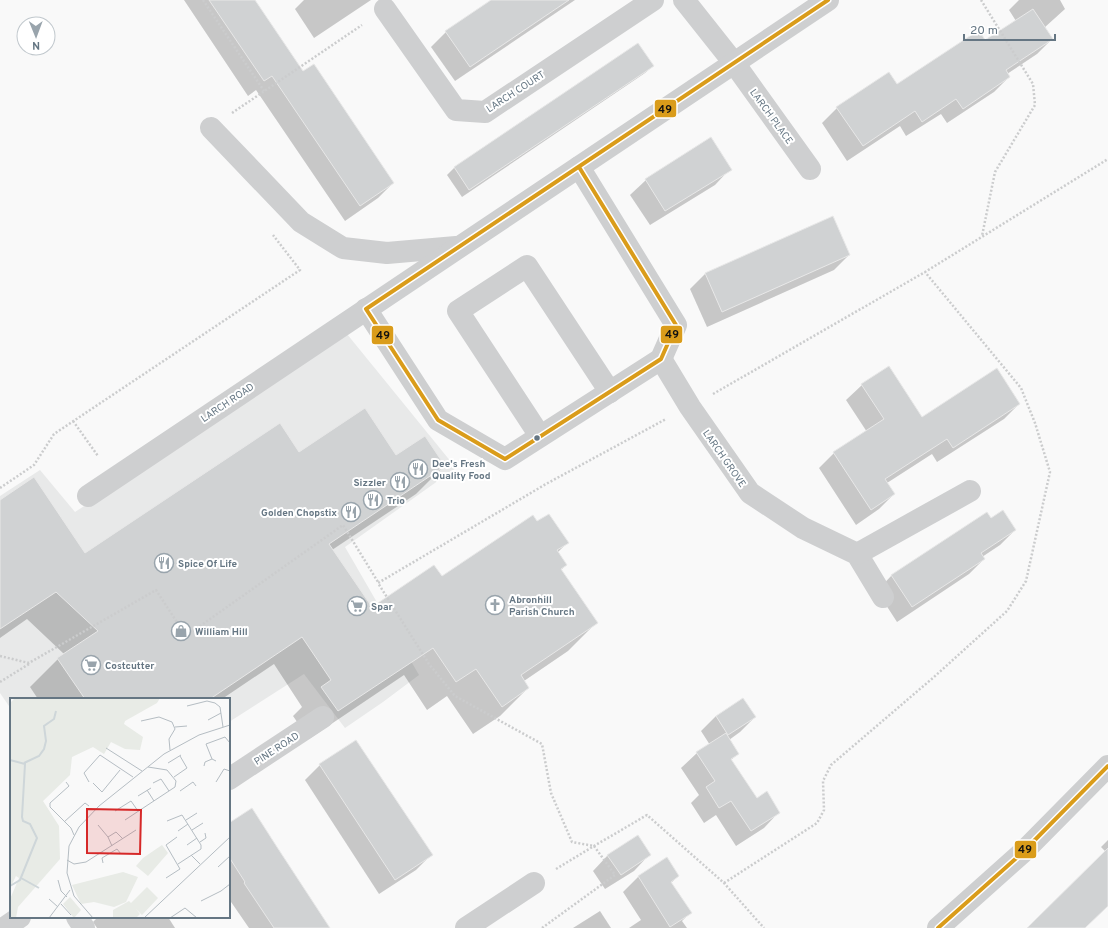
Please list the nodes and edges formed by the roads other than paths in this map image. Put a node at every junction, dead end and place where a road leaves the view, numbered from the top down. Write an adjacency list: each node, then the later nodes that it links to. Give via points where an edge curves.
1 (653, 0): 4 (street, LARCH COURT, via 485,112 456,110)
2 (684, 0): 5 (street)
3 (828, 0): 5 (street, LARCH ROAD)
4 (385, 9)
5 (734, 63): 7 (street, LARCH ROAD); 8 (street, LARCH PLACE)
6 (211, 128): 9 (street, via 301,222 344,248 387,253)
7 (579, 167): 9 (street, LARCH ROAD); 11 (street, via 676,325)
8 (810, 169)
9 (458, 247): 10 (street, LARCH ROAD)
10 (366, 309): 13 (street, via 438,420 505,459); 15 (street, LARCH ROAD)
11 (661, 359): 12 (street); 16 (street, LARCH GROVE, via 690,407 750,493 803,528)
12 (610, 392): 13 (street); 13 (street, via 527,266 458,311)
13 (540, 436)
14 (970, 491): 16 (street)
15 (88, 496)
16 (856, 554): 17 (street)
17 (883, 597)
18 (323, 717): 20 (street, PINE ROAD)
19 (1108, 766): 27 (street, via 1022,852)
20 (230, 778)
21 (534, 883): 26 (street)
22 (19, 918): 24 (street)
23 (78, 918): 25 (street)
24 (4, 928)
25 (84, 928)
26 (466, 928)
27 (938, 928)

